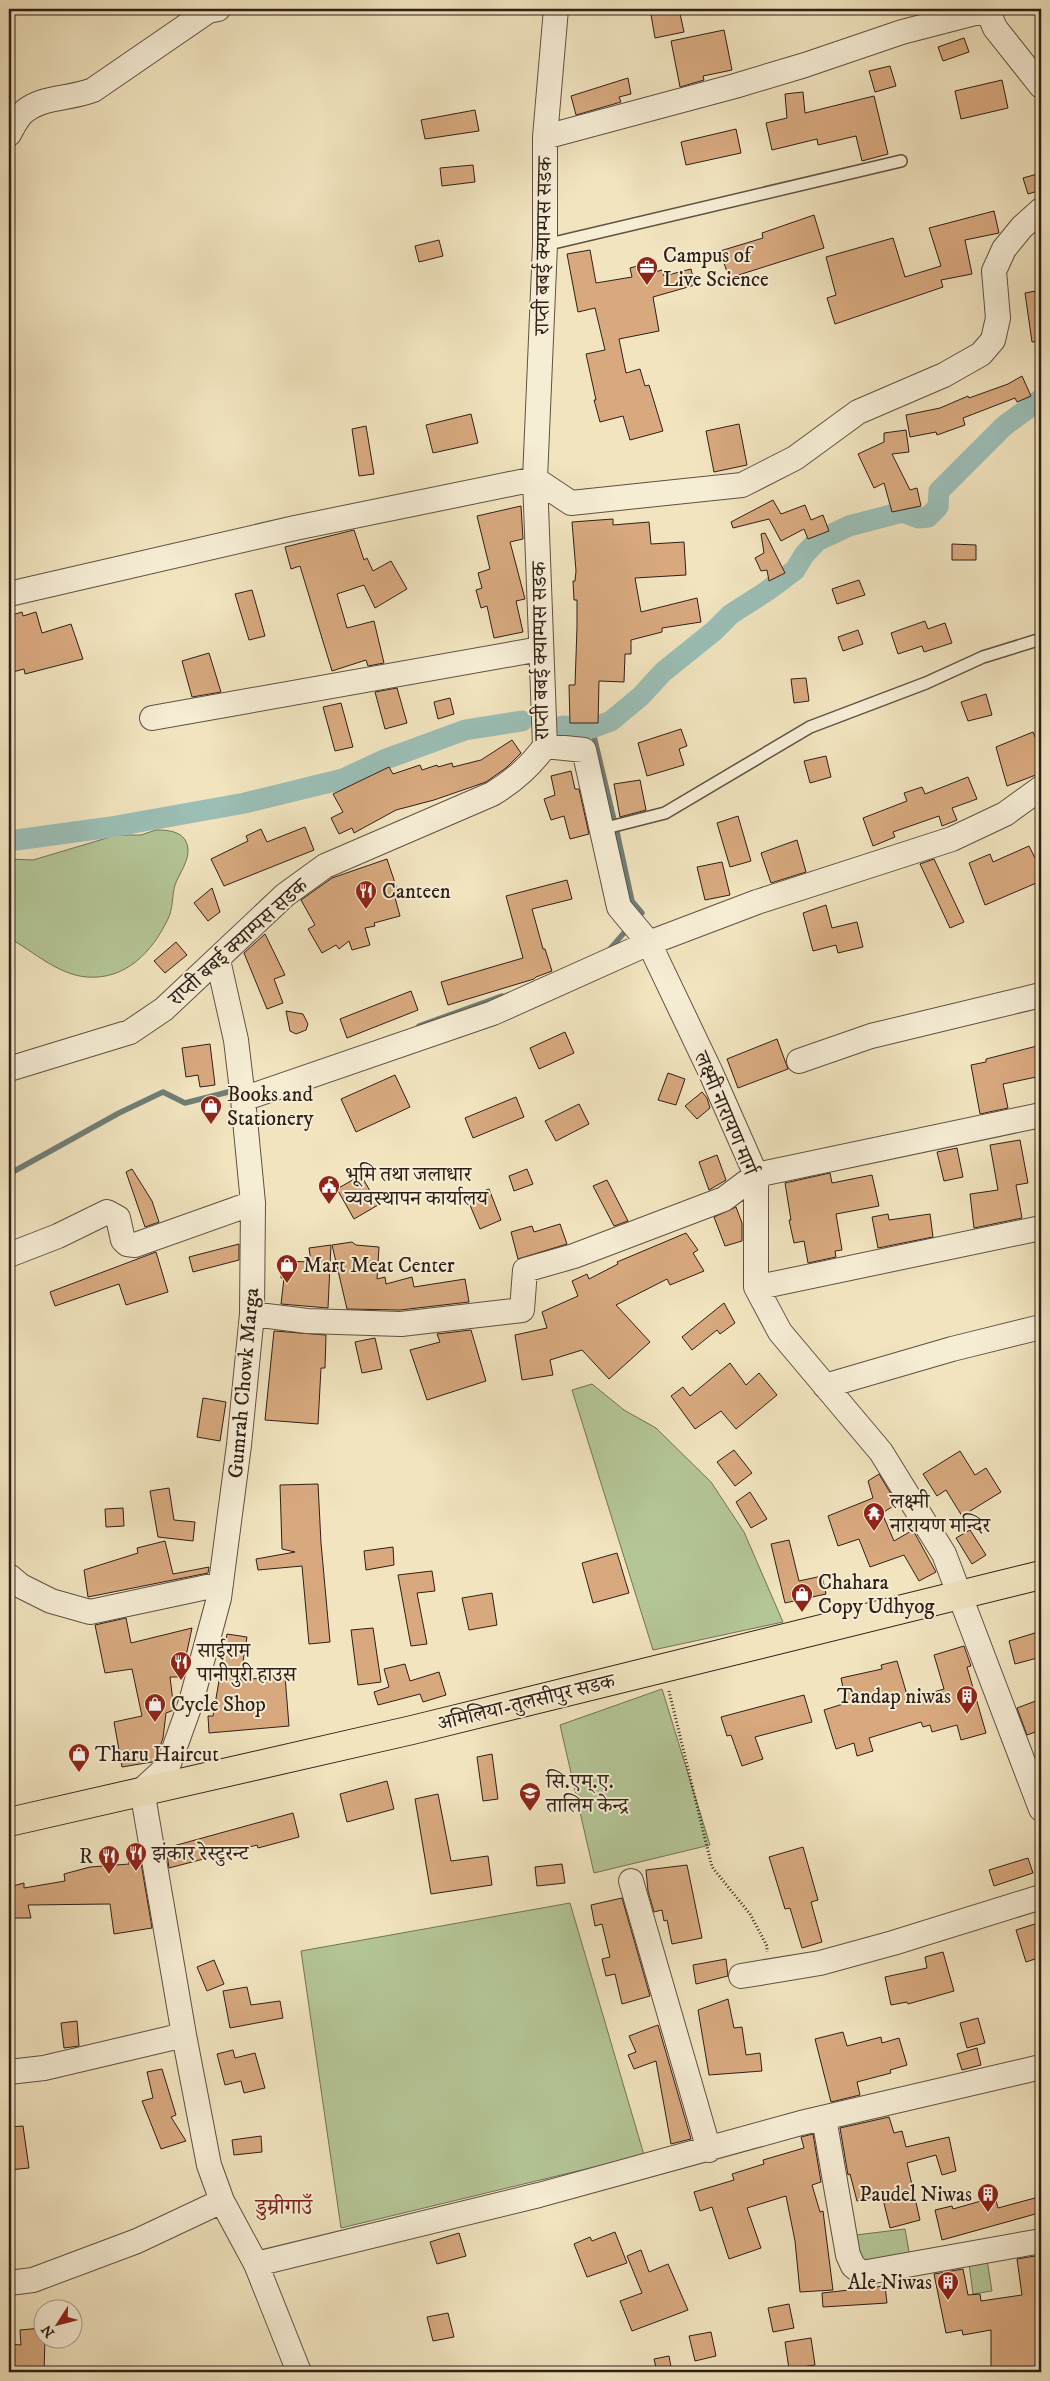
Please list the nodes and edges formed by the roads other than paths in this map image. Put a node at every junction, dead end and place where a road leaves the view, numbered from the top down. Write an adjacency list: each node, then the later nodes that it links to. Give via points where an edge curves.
1 (218, 9): 5 (street, via 208,11 93,90 41,103 24,111)
2 (556, 9): 6 (street, राप्ती बबई क्याम्पस सडक)
3 (987, 9): 4 (street, via 995,28); 6 (street, via 902,32 744,84)
4 (1041, 86)
5 (9, 134)
6 (545, 137): 9 (street, राप्ती बबई क्याम्पस सडक)
7 (901, 161): 9 (lane)
8 (1041, 210): 10 (street, via 1004,249 994,271 998,318 992,340 981,354 944,375 858,412 795,458 742,485 570,503)
9 (545, 245): 10 (street, राप्ती बबई क्याम्पस सडक)
10 (535, 479): 11 (street, via 295,528); 13 (street, राप्ती बबई क्याम्पस सडक)
11 (9, 594)
12 (1041, 639): 17 (lane, via 983,657 810,728 665,813)
13 (540, 649): 14 (street); 15 (street, राप्ती बबई क्याम्पस सडक)
14 (152, 718)
15 (545, 746): 17 (street, लक्ष्मी नारायण मार्ग, via 584,750); 19 (street, राप्ती बबई क्याम्पस सडक, via 532,764 492,794 325,866 285,895)
16 (1041, 788): 18 (street, via 1005,814 952,839 757,902)
17 (602, 829): 18 (street, लक्ष्मी नारायण मार्ग, via 619,907)
18 (649, 942): 23 (street, via 493,1013); 25 (street, लक्ष्मी नारायण मार्ग)
19 (218, 960): 22 (street, राप्ती बबई क्याम्पस सडक, via 164,1009 130,1032); 23 (street, Gumrah Chowk Marga, via 236,1040)
20 (1041, 995): 21 (street, via 871,1036)
21 (799, 1061)
22 (9, 1070)
23 (243, 1099): 26 (street, Gumrah Chowk Marga)
24 (1041, 1115): 25 (street)
25 (756, 1175): 29 (street, लक्ष्मी नारायण मार्ग, via 756,1287); 30 (street, via 724,1199 574,1256 525,1270 522,1310 401,1324 307,1321)
26 (253, 1203): 28 (street, via 135,1245 123,1240 118,1218 107,1212); 30 (street, Gumrah Chowk Marga)
27 (1041, 1228): 29 (street)
28 (9, 1255)
29 (759, 1288): 32 (street, लक्ष्मी नारायण मार्ग, via 780,1332)
30 (252, 1314): 35 (street, Gumrah Chowk Marga, via 240,1445)
31 (1041, 1327): 32 (street)
32 (825, 1386): 36 (street, लक्ष्मी नारायण मार्ग, via 881,1452 944,1554)
33 (1041, 1575): 36 (main road, अमिलिया-तुलसीपुर सडक)
34 (9, 1576): 35 (street, via 51,1601 90,1612)
35 (221, 1584): 37 (street, Gumrah Chowk Marga, via 191,1702 168,1766)
36 (962, 1596): 37 (main road, अमिलिया-तुलसीपुर सडक, via 412,1730); 38 (street, लक्ष्मी नारायण मार्ग)
37 (142, 1790): 39 (main road, अमिलिया-तुलसीपुर सडक); 43 (street)
38 (1041, 1809)
39 (9, 1822)
40 (632, 1881): 47 (street)
41 (1041, 1897): 42 (street, via 820,1963)
42 (742, 1976)
43 (184, 2036): 45 (street, via 44,2068); 48 (street, via 209,2165)
44 (1041, 2067): 46 (street)
45 (9, 2072)
46 (824, 2118): 47 (street); 49 (street, via 848,2255 853,2266 862,2273)
47 (709, 2150): 50 (street)
48 (222, 2201): 50 (street); 51 (street, via 137,2242 33,2280)
49 (1041, 2241)
50 (256, 2264): 52 (street)
51 (9, 2283)
52 (298, 2372)

